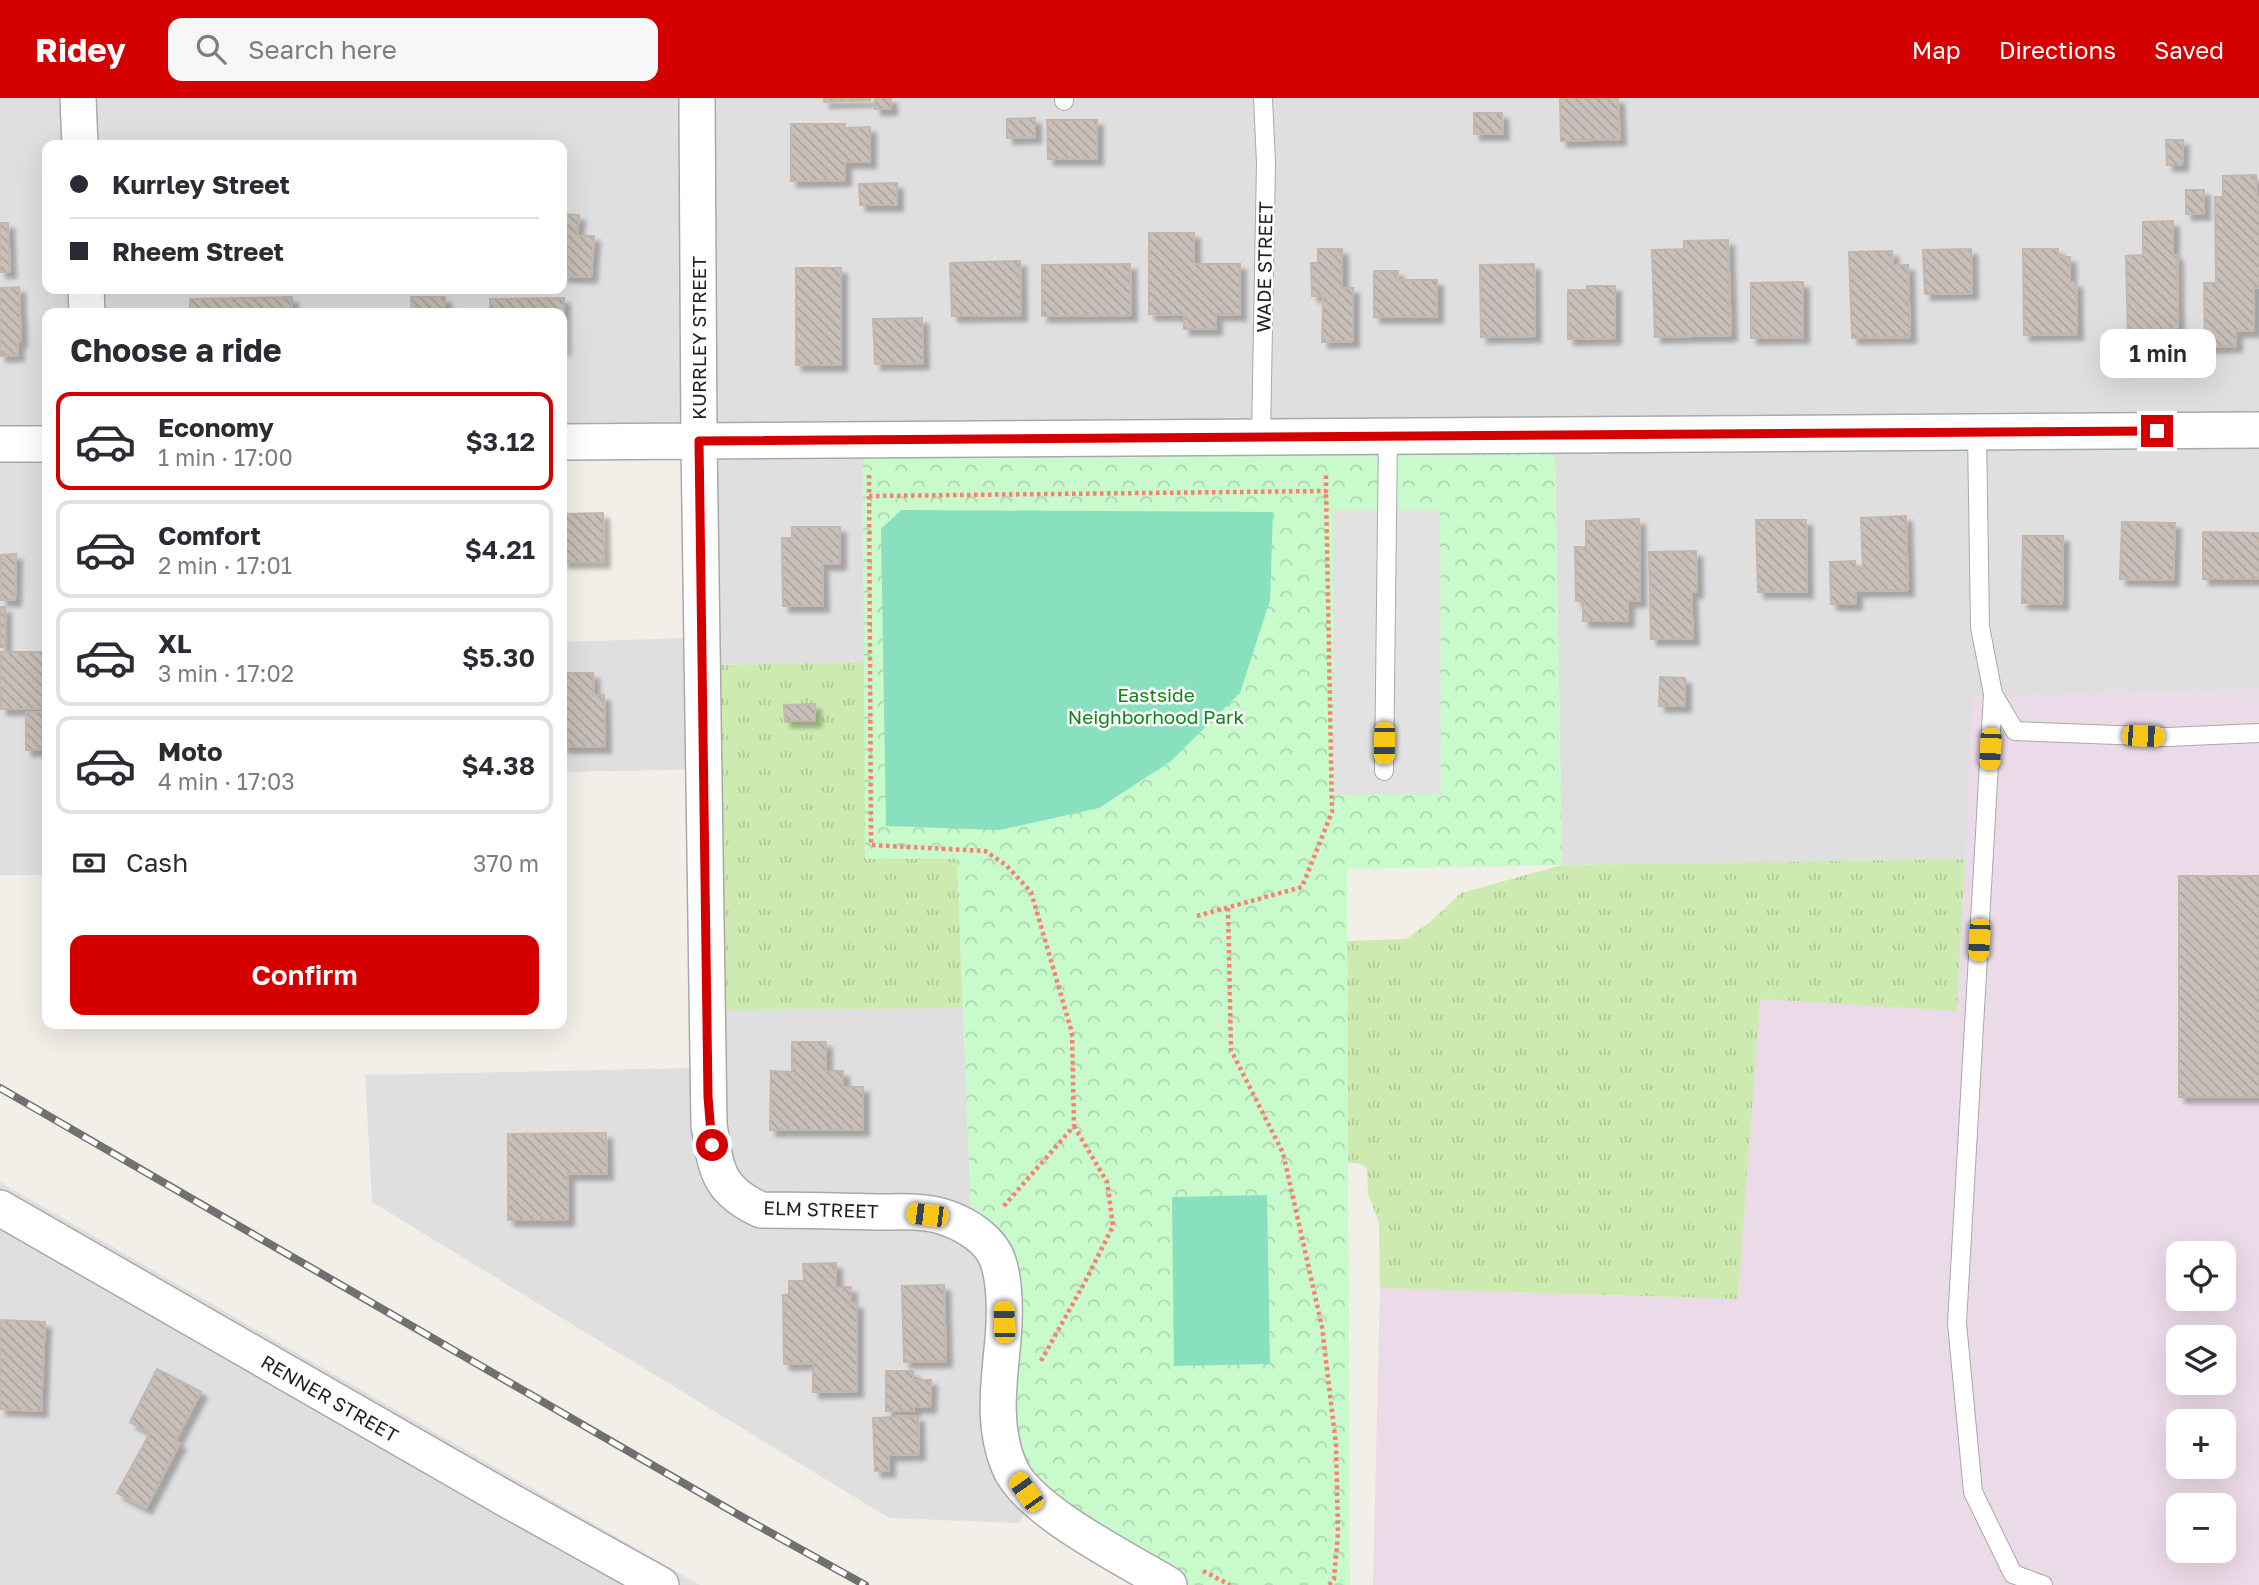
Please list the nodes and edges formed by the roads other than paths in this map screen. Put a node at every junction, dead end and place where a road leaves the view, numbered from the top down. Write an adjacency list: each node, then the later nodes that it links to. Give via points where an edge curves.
1 (78, 98): 4 (street)
2 (697, 98): 9 (street, KURRLEY STREET)
3 (1264, 98): 8 (lane, WADE STREET)
4 (80, 140)
5 (2259, 430): 6 (street)
6 (1977, 432): 7 (street); 13 (lane, via 1980,627)
7 (1388, 435): 8 (street); 15 (lane)
8 (1261, 436): 9 (street)
9 (699, 441): 10 (street); 16 (street, KURRLEY STREET)
10 (567, 442)
11 (0, 444): 12 (street)
12 (42, 444)
13 (1993, 694): 14 (lane, via 2015,730 2168,737); 20 (lane, via 1957,1324 1973,1492 2013,1574)
14 (2259, 733)
15 (1384, 771)
16 (709, 1125): 18 (street, ELM STREET, via 715,1164 728,1188 761,1210 946,1217 980,1234 998,1259 1003,1293 998,1403 1009,1468 1026,1492 1052,1515)
17 (0, 1208): 19 (street, RENNER STREET)
18 (1182, 1576)
19 (661, 1585)
20 (2043, 1585)

